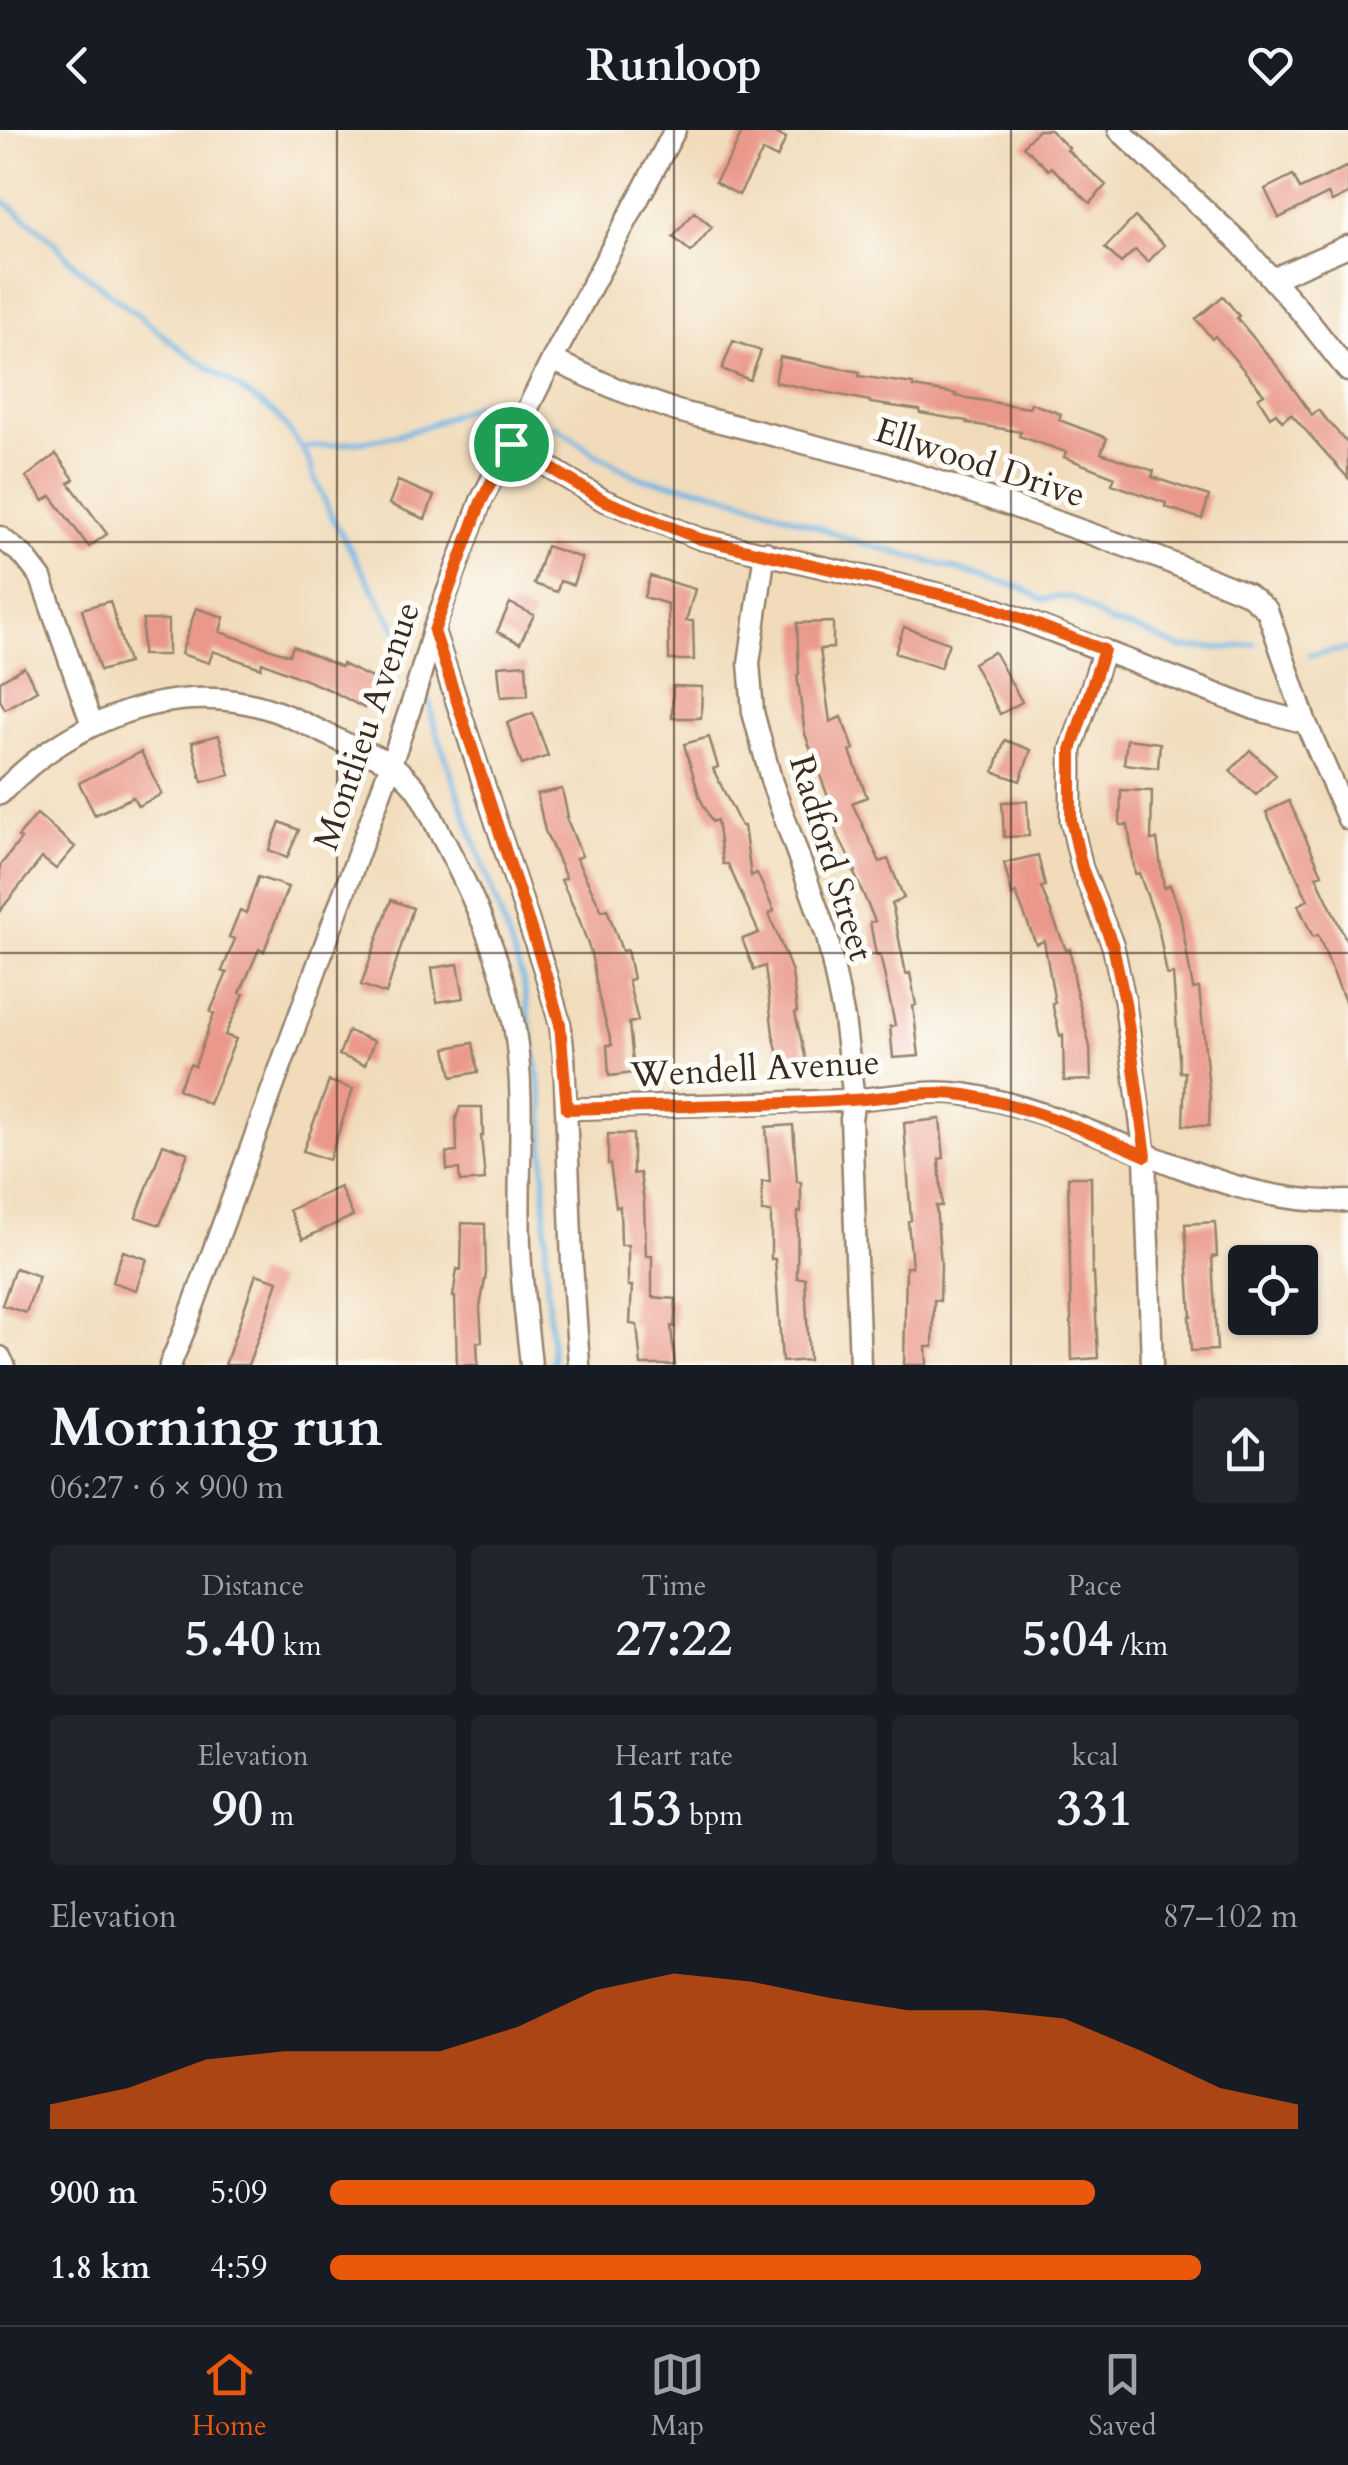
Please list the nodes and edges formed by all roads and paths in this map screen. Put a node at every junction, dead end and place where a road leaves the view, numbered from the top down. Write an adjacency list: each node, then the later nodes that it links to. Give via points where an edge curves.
1 (675, 130): 5 (street, Montlieu Avenue)
2 (1119, 130): 4 (street)
3 (1348, 246): 4 (street)
4 (1272, 279): 6 (street)
5 (552, 360): 7 (street, Montlieu Avenue); 12 (street, Ellwood Drive, via 677,411 1009,504 1248,594 1267,610)
6 (1348, 371)
7 (511, 444): 9 (street, via 603,500 700,539); 10 (street, Montlieu Avenue, via 481,502)
8 (0, 537): 13 (street, via 41,578)
9 (765, 552): 11 (street, via 982,604); 17 (street, Radford Street, via 749,663 753,712 827,936)
10 (434, 631): 14 (street, Montlieu Avenue); 18 (street, via 560,1024)
11 (1104, 650): 12 (street); 19 (street, via 1071,750 1071,820 1113,946)
12 (1306, 722): 16 (street, Ellwood Drive)
13 (92, 725): 14 (street, via 162,702 239,701 266,706); 15 (street)
14 (391, 764): 23 (street, Montlieu Avenue); 24 (street, via 416,788 465,881 515,1032 522,1110 520,1244)
15 (0, 794)
16 (1348, 819)
17 (854, 1100): 18 (street, Wendell Avenue); 19 (street, Wendell Avenue, via 960,1094 1018,1106); 26 (street, Radford Street)
18 (567, 1109): 25 (street)
19 (1146, 1156): 20 (street, Wendell Avenue, via 1254,1192); 27 (street)
20 (1348, 1201)
21 (0, 1357): 22 (street)
22 (4, 1365)
23 (170, 1365)
24 (531, 1365)
25 (579, 1365)
26 (860, 1365)
27 (1152, 1365)

